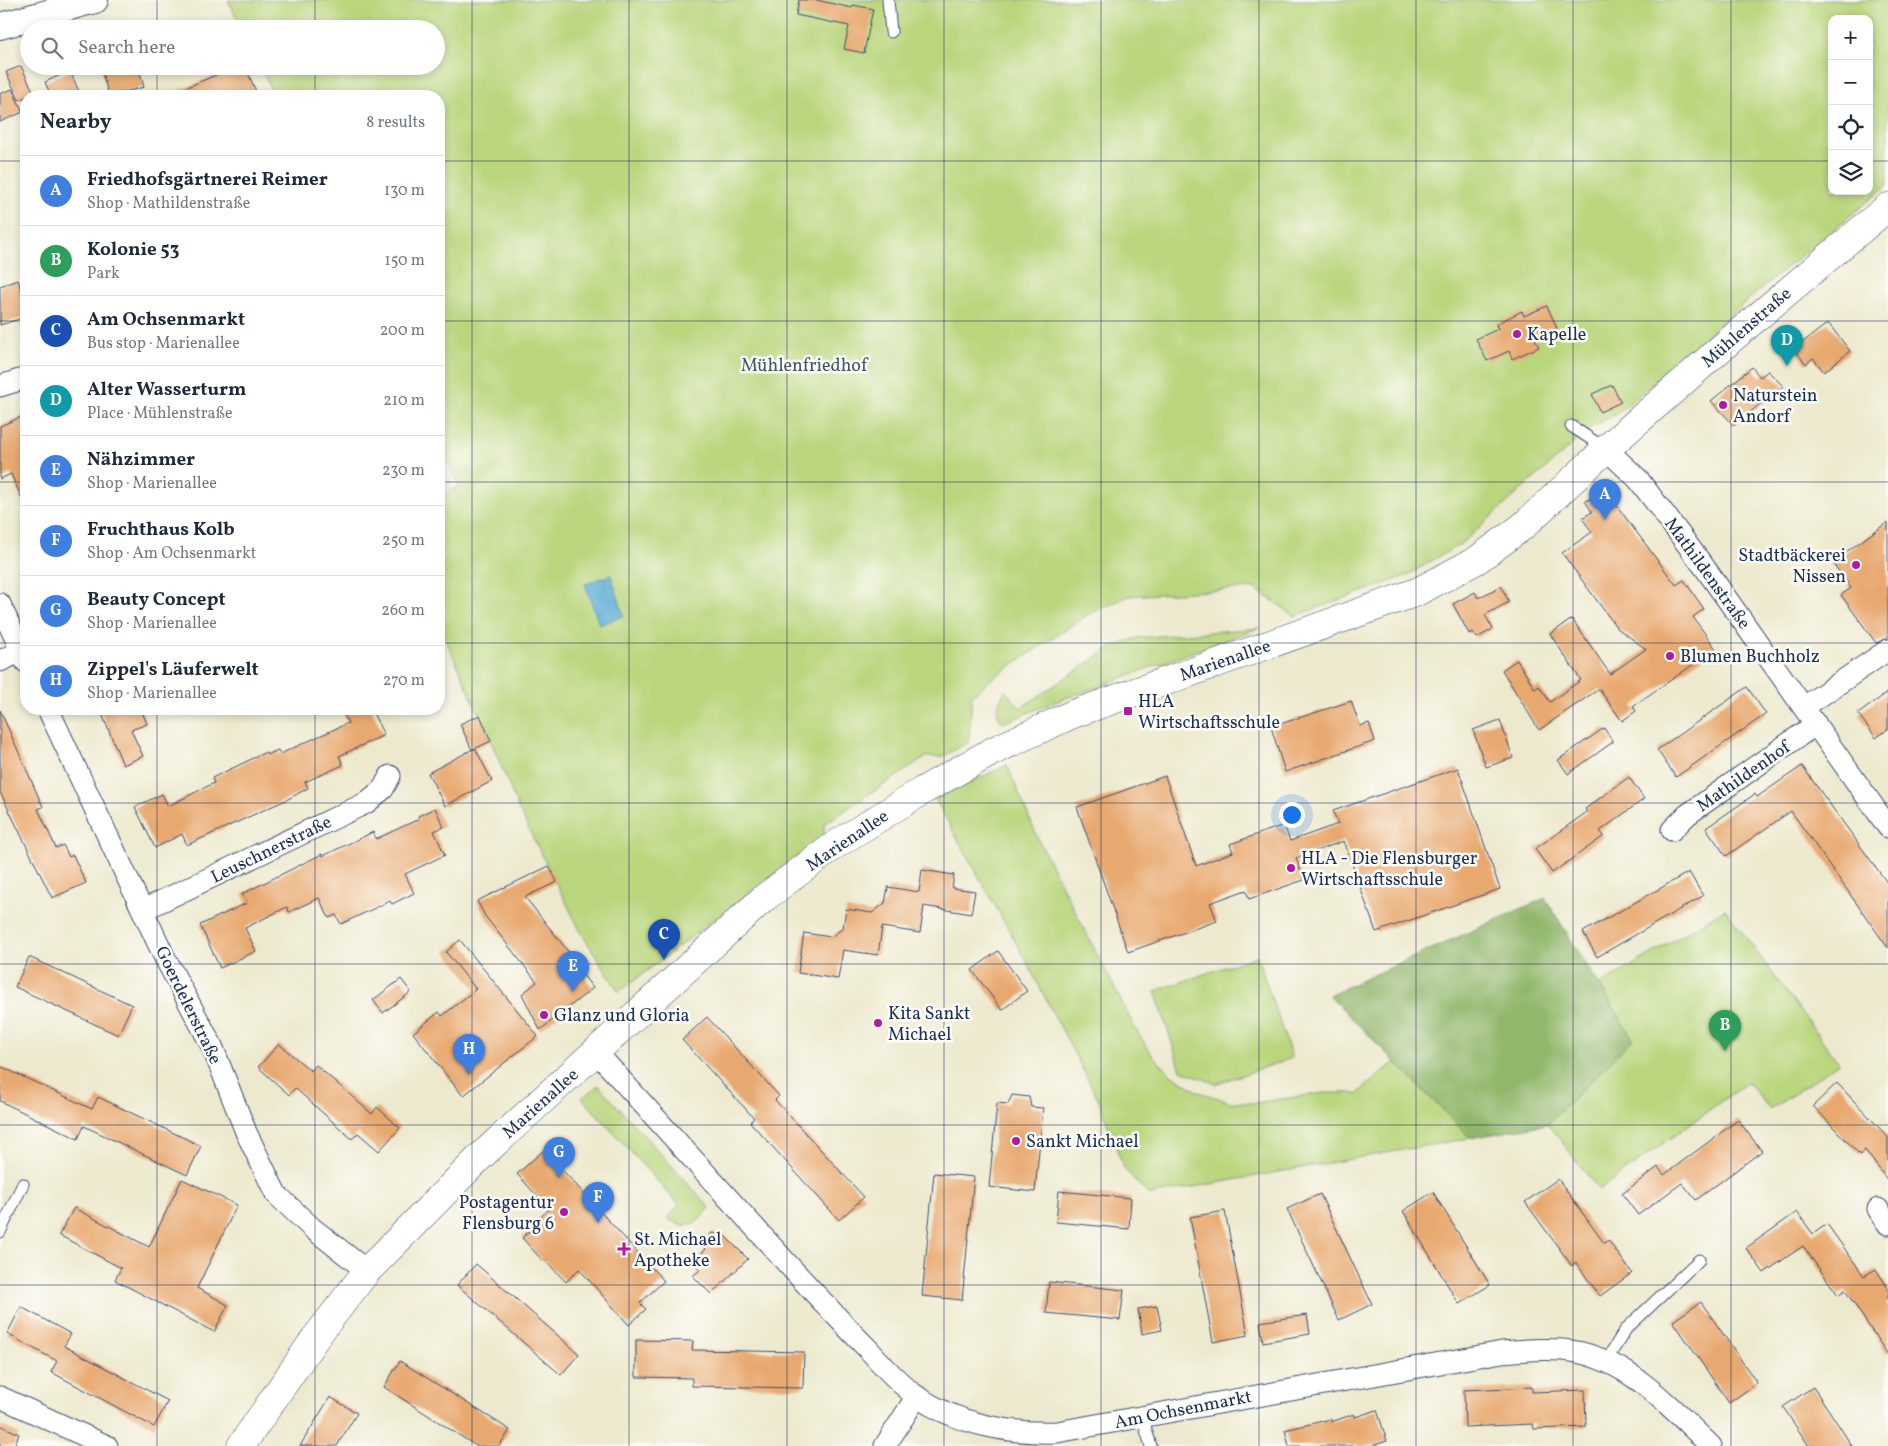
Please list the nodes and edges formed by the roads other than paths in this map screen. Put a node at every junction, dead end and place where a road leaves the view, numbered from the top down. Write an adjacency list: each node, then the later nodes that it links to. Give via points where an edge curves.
1 (94, 0): 3 (street)
2 (888, 0): 5 (lane)
3 (57, 5): 4 (street)
4 (0, 26)
5 (891, 32)
6 (1888, 207): 10 (main road, Mühlenstraße)
7 (20, 380): 8 (street)
8 (0, 386)
9 (1571, 426): 10 (lane)
10 (1606, 449): 17 (street, Mathildenstraße, via 1638,479); 22 (main road, Marienallee, via 1522,527 1477,560 1417,592 1073,714 993,751 922,791 835,845 764,898)
11 (0, 604): 12 (street)
12 (20, 644)
13 (1888, 650): 17 (street, Mathildenhof)
14 (20, 655): 15 (street)
15 (0, 661)
16 (51, 715): 21 (street, Goerdelerstraße)
17 (1810, 716): 19 (street, Mathildenstraße); 20 (street, Mathildenhof)
18 (390, 776): 21 (street, Leuschnerstraße, via 383,790 366,803)
19 (1888, 827)
20 (1672, 830)
21 (143, 910): 26 (street, Goerdelerstraße, via 212,1046 246,1132 276,1194 312,1228)
22 (596, 1052): 26 (main road, Marienallee, via 480,1157); 28 (street, Am Ochsenmarkt, via 832,1312)
23 (23, 1184): 24 (lane)
24 (0, 1232)
25 (1700, 1260): 27 (lane, via 1626,1329)
26 (367, 1271): 32 (main road, Marienallee, via 316,1337)
27 (1606, 1361): 30 (street, Am Ochsenmarkt, via 1564,1350 1502,1352); 35 (street, Am Ochsenmarkt, via 1651,1389)
28 (917, 1396): 30 (street, Am Ochsenmarkt, via 944,1411 998,1430 1029,1433 1057,1432); 33 (street)
29 (0, 1397): 31 (street)
30 (1142, 1417): 34 (lane)
31 (107, 1446)
32 (241, 1446)
33 (885, 1446)
34 (1151, 1446)
35 (1711, 1446)

